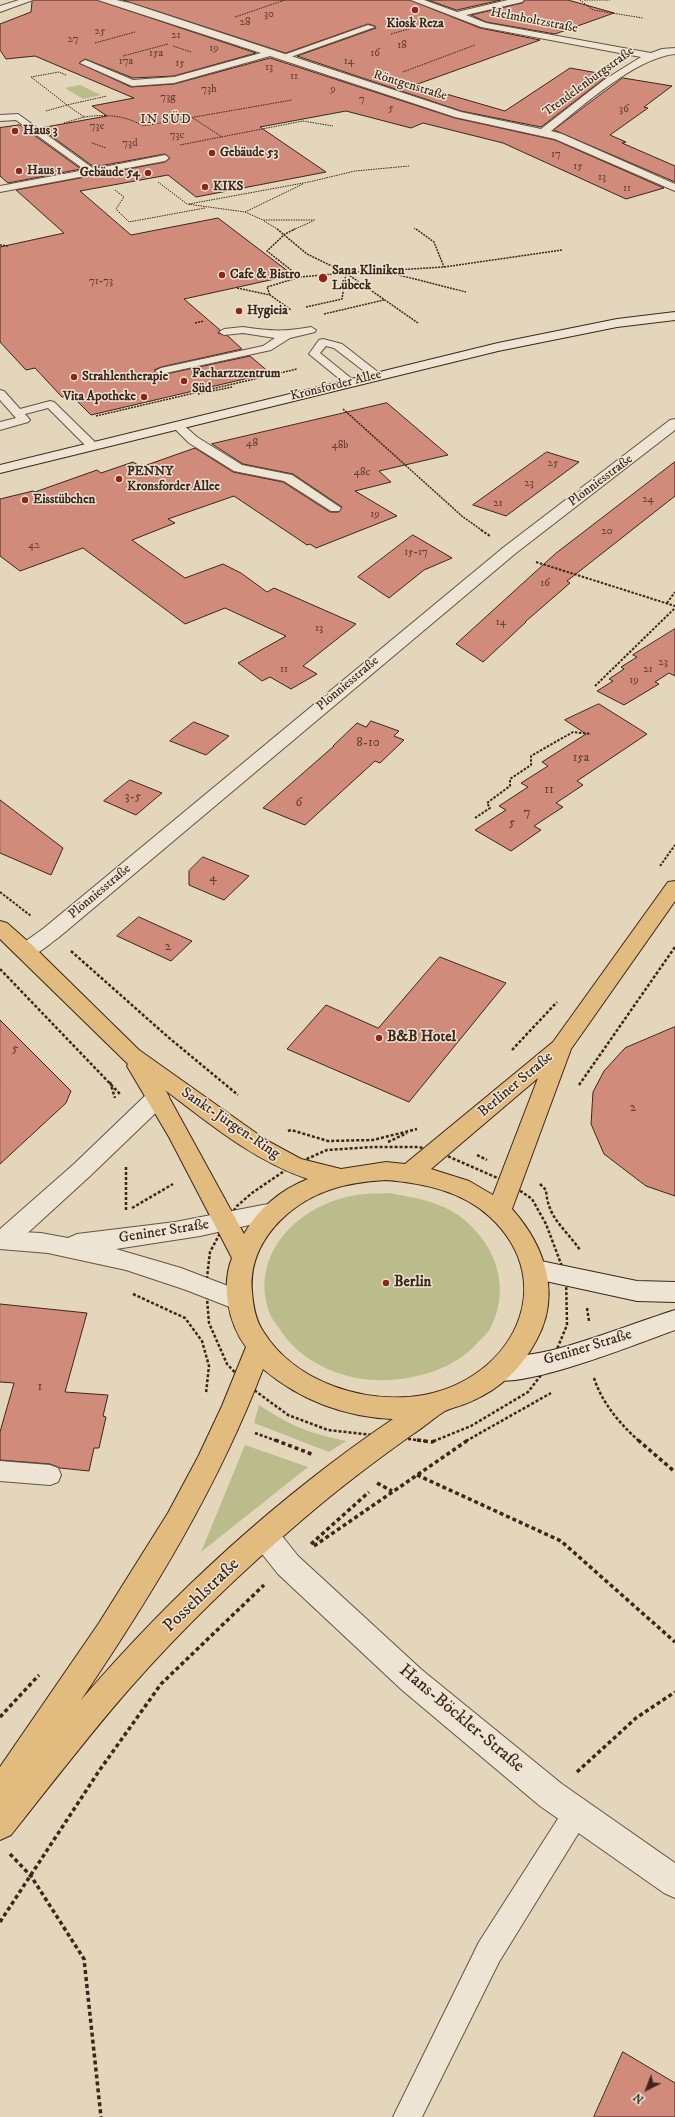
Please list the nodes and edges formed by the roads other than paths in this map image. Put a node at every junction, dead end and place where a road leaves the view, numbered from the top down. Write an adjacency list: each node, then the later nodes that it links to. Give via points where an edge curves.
1 (28, 0): 5 (street)
2 (103, 0): 9 (street, Röntgenstraße, via 127,5)
3 (416, 0): 6 (street, Helmholtzstraße)
4 (519, 0): 6 (street)
5 (0, 10)
6 (456, 15): 10 (street, Helmholtzstraße, via 484,25)
7 (371, 28): 11 (lane)
8 (673, 51): 10 (street, Trendelenburgstraße)
9 (271, 53): 11 (street, Röntgenstraße); 12 (street, via 174,80 132,82)
10 (650, 56): 14 (street, Trendelenburgstraße, via 610,82)
11 (282, 57): 14 (street, Röntgenstraße, via 459,115)
12 (87, 64)
13 (0, 118): 16 (lane, via 18,117)
14 (544, 132): 18 (street, Trendelenburgstraße)
15 (165, 158): 16 (lane)
16 (92, 172): 17 (lane)
17 (0, 188)
18 (675, 188)
19 (675, 316): 26 (street, Kronsforder Allee, via 573,330)
20 (310, 330): 23 (lane)
21 (224, 332): 22 (lane, via 242,330)
22 (274, 335): 23 (lane); 24 (lane)
23 (287, 335): 25 (lane, via 267,348)
24 (237, 344)
25 (161, 371)
26 (377, 376): 27 (street, Kronsforder Allee); 27 (lane, via 338,346 323,342 314,354)
27 (351, 383): 32 (street, Kronsforder Allee)
28 (0, 393): 29 (lane)
29 (17, 413): 31 (lane, via 24,420); 33 (lane, via 50,404)
30 (675, 423): 38 (street, Plönniesstraße, via 510,550 51,934)
31 (0, 426)
32 (177, 426): 33 (street, Kronsforder Allee); 35 (lane, via 193,440 238,468 288,478)
33 (93, 446): 34 (street, Kronsforder Allee)
34 (0, 469)
35 (335, 508)
36 (675, 887): 39 (main road)
37 (0, 928): 38 (main road, Sankt-Jürgen-Ring)
38 (26, 951): 40 (main road, Sankt-Jürgen-Ring)
39 (561, 1047): 42 (main road, Berliner Straße); 44 (main road, Berliner Straße)
40 (130, 1055): 41 (main road, Sankt-Jürgen-Ring); 43 (main road, Sankt-Jürgen-Ring, via 238,1133 292,1165)
41 (158, 1097): 46 (main road, Sankt-Jürgen-Ring); 47 (street, Geniner Straße)
42 (410, 1173): 43 (main road, via 362,1172); 44 (main road, via 443,1180 473,1193)
43 (338, 1177): 45 (main road, via 314,1185)
44 (498, 1211): 50 (main road, via 515,1228 528,1248)
45 (273, 1212): 46 (street, Geniner Straße); 49 (main road, via 256,1234)
46 (226, 1222): 48 (street, Geniner Straße, via 126,1239); 49 (main road, Sankt-Jürgen-Ring)
47 (1, 1243): 48 (street, Geniner Straße)
48 (53, 1244): 52 (street, Geniner Straße, via 126,1260 206,1286)
49 (244, 1257): 52 (main road, via 239,1279)
50 (536, 1270): 51 (street, via 637,1291); 55 (main road, via 537,1306 526,1340)
51 (675, 1292)
52 (240, 1301): 54 (main road, via 247,1324)
53 (675, 1320): 55 (street, Geniner Straße, via 591,1350)
54 (259, 1346): 56 (main road, via 279,1368 305,1387 335,1400 369,1407 403,1408); 60 (main road, via 230,1423 142,1583)
55 (500, 1371): 56 (main road, via 471,1390)
56 (437, 1403): 59 (main road, Possehlstraße, via 347,1467)
57 (0, 1471): 58 (lane)
58 (50, 1475)
59 (265, 1536): 61 (street, Hans-Böckler-Straße, via 288,1565 412,1680 551,1795); 62 (main road, Possehlstraße, via 186,1609 136,1661 60,1749)
60 (0, 1794)
61 (577, 1812): 63 (street, Hans-Böckler-Straße); 64 (lane, via 489,1952)
62 (3, 1837)
63 (675, 1882)
64 (408, 2117)

